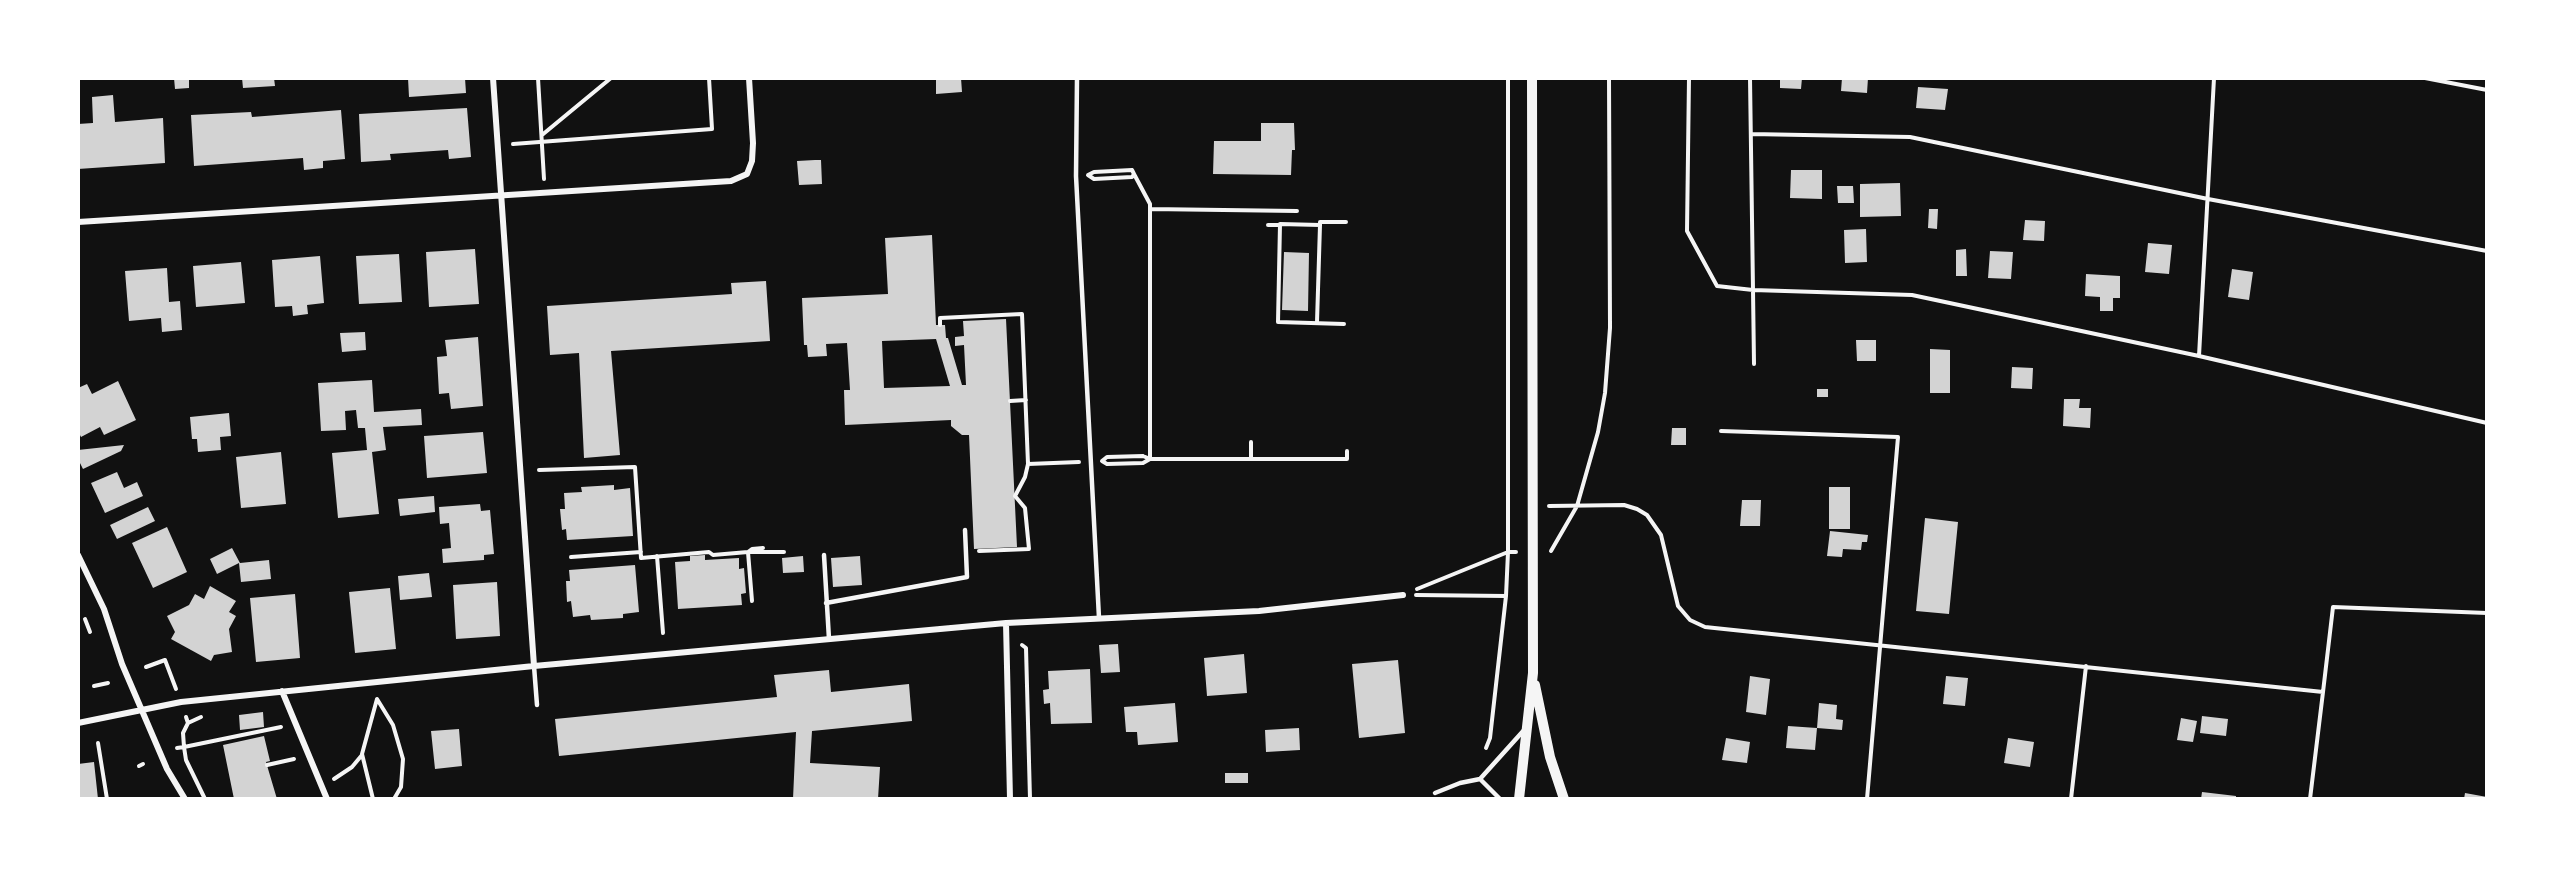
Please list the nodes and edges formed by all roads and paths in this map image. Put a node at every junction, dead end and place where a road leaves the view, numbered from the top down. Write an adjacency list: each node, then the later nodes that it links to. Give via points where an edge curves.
1 (493, 78): 22 (street)
2 (538, 78): 16 (path)
3 (611, 78): 16 (path)
4 (709, 78): 17 (path, via 712,129)
5 (749, 78): 21 (street, via 753,144 747,174 731,181)
6 (1077, 78): 70 (lane, via 1076,176)
7 (1508, 78): 59 (path)
8 (1532, 78): 51 (street)
9 (1609, 78): 52 (path, via 1610,328 1603,402)
10 (1689, 78): 32 (path, via 1687,231 1718,286)
11 (1750, 78): 15 (path)
12 (2214, 78): 23 (path)
13 (2426, 78): 14 (path)
14 (2487, 90)
15 (1751, 134): 23 (path, via 1910,137); 32 (path)
16 (542, 135): 17 (path)
17 (542, 142): 21 (path)
18 (1094, 172): 19 (path, via 1131,170)
19 (1134, 174): 20 (path); 24 (path)
20 (1094, 179)
21 (545, 194): 22 (street)
22 (501, 197): 26 (street); 78 (street)
23 (2208, 199): 31 (path); 36 (path)
24 (1150, 209): 25 (path); 46 (path)
25 (1297, 212)
26 (78, 222)
27 (1346, 222): 30 (path)
28 (1268, 225): 29 (path)
29 (1280, 225): 30 (path); 33 (path, via 1278,322)
30 (1320, 225): 33 (path)
31 (2487, 251)
32 (1753, 290): 36 (path, via 1912,295); 37 (path)
33 (1317, 322): 34 (path)
34 (1344, 324)
35 (940, 325): 38 (path, via 940,318 1022,314)
36 (2199, 356): 40 (path)
37 (1754, 364)
38 (1026, 400): 39 (path); 48 (path)
39 (1010, 401)
40 (2487, 423)
41 (1721, 430): 77 (path, via 1898,437)
42 (1251, 442): 45 (path)
43 (1347, 451): 45 (path, via 1347,459)
44 (1107, 457): 46 (path)
45 (1251, 458): 46 (path)
46 (1150, 459): 49 (path, via 1143,463)
47 (1081, 462): 48 (path)
48 (1028, 464): 55 (path, via 1015,496 1025,508 1029,549)
49 (1107, 464)
50 (539, 470): 56 (path, via 635,467)
51 (1532, 506): 52 (path); 81 (street)
52 (1577, 506): 60 (path); 77 (path, via 1624,506 1647,515 1661,535 1678,606 1690,620 1705,627)
53 (965, 530): 68 (lane, via 967,577)
54 (763, 548): 57 (path)
55 (973, 551)
56 (641, 552): 63 (path, via 641,558); 64 (path)
57 (748, 552): 58 (path); 63 (path); 67 (path)
58 (784, 552)
59 (1508, 552): 65 (path); 66 (path)
60 (1550, 552)
61 (78, 555): 88 (street, via 104,609)
62 (824, 555): 68 (lane)
63 (657, 556): 74 (path)
64 (571, 557)
65 (1403, 595): 66 (path); 70 (street, via 1259,610)
66 (1506, 596): 98 (path, via 1490,738)
67 (752, 602)
68 (826, 603): 75 (lane)
69 (2487, 613): 86 (path, via 2333,607)
70 (1099, 618): 72 (street)
71 (85, 619): 73 (path)
72 (1006, 623): 75 (street); 76 (street)
73 (90, 632)
74 (663, 633)
75 (829, 639): 78 (street)
76 (1007, 644): 111 (street); 112 (path, via 1018,643 1026,648)
77 (1880, 644): 79 (path); 116 (path)
78 (534, 666): 85 (street); 87 (lane)
79 (2086, 666): 86 (path); 117 (path)
80 (146, 667): 84 (path, via 165,660)
81 (1533, 673): 91 (street); 115 (street, via 1550,757)
82 (108, 683): 83 (path)
83 (94, 686)
84 (176, 689)
85 (282, 691): 88 (street); 103 (street)
86 (2323, 692): 118 (path)
87 (537, 705)
88 (142, 710): 90 (street); 106 (street, via 167,769)
89 (186, 717): 94 (path)
90 (78, 723)
91 (1527, 727): 102 (lane); 114 (street)
92 (285, 738): 94 (path, via 281,727)
93 (98, 743): 105 (path)
94 (184, 747): 95 (path); 107 (path, via 186,760)
95 (177, 748)
96 (290, 748): 99 (path)
97 (362, 754): 103 (path, via 340,776); 109 (path); 110 (path, via 376,699 393,725 403,759 401,788)
98 (1483, 754)
99 (294, 759): 100 (path); 101 (path)
100 (267, 765)
101 (298, 769)
102 (1480, 779): 104 (lane); 113 (lane)
103 (321, 784): 108 (street)
104 (1435, 793)
105 (107, 799)
106 (185, 799)
107 (205, 799)
108 (327, 799)
109 (373, 799)
110 (394, 799)
111 (1010, 799)
112 (1030, 799)
113 (1500, 799)
114 (1519, 799)
115 (1564, 799)
116 (1867, 799)
117 (2071, 799)
118 (2310, 799)

